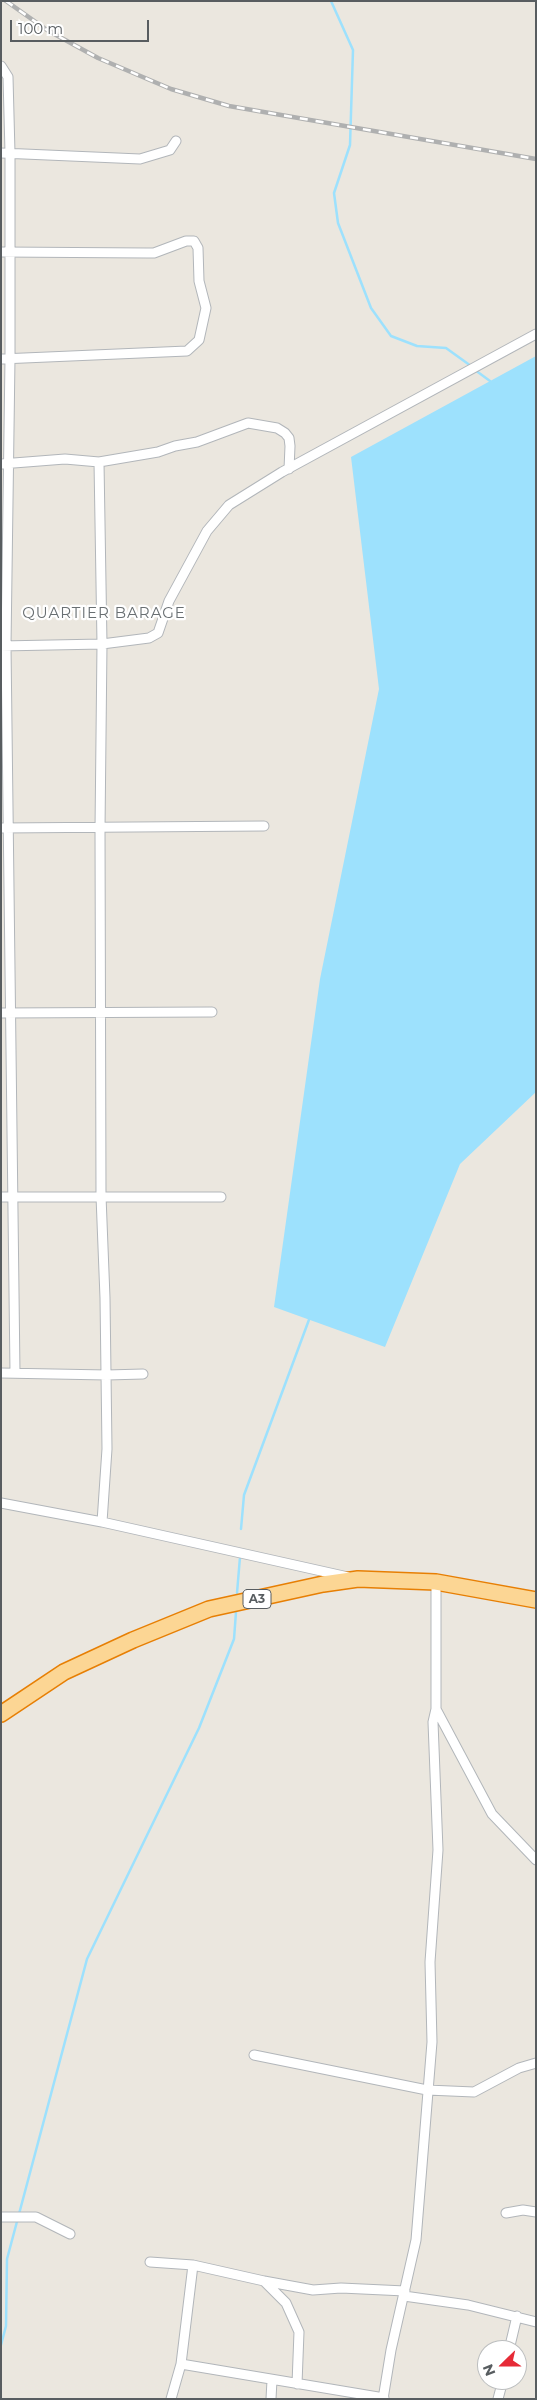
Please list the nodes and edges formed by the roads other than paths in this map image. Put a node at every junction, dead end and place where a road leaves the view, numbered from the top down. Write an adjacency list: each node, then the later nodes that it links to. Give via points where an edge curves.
1 (1, 66): 3 (street, via 8,77)
2 (176, 141): 3 (street, via 170,150 140,159)
3 (6, 153): 4 (street)
4 (6, 252): 6 (street); 6 (street, via 154,253 194,241 198,248 199,281 206,308 199,340 187,351)
5 (536, 334): 9 (street)
6 (6, 359): 8 (street)
7 (99, 462): 8 (street, via 65,459); 9 (street, via 197,442 248,423 277,428 285,433 290,446); 10 (street)
8 (4, 464): 11 (street)
9 (289, 469): 10 (street, via 229,505 208,531 169,601 158,633 149,638)
10 (102, 644): 11 (street); 14 (street)
11 (3, 646): 13 (street)
12 (264, 826): 14 (street)
13 (4, 828): 14 (street); 18 (street)
14 (100, 829): 15 (street)
15 (102, 1012): 16 (street); 18 (street); 19 (street)
16 (212, 1012)
17 (1, 1013): 18 (street)
18 (12, 1013): 21 (street)
19 (101, 1196): 21 (street); 22 (street); 26 (street)
20 (1, 1197): 21 (street)
21 (14, 1197): 24 (street)
22 (221, 1197)
23 (1, 1373): 24 (street)
24 (15, 1373): 26 (street)
25 (143, 1374): 26 (street)
26 (107, 1376): 28 (street, via 107,1450)
27 (1, 1503): 28 (street)
28 (102, 1522): 29 (street)
29 (358, 1579): 30 (highway, A3); 33 (highway, A3, via 209,1609 64,1672)
30 (436, 1582): 31 (highway, A3); 32 (street)
31 (536, 1600)
32 (436, 1709): 34 (street, via 492,1814); 37 (street, via 433,1722 438,1850 430,1962 432,2042)
33 (1, 1714)
34 (536, 1860)
35 (254, 2056): 37 (street)
36 (536, 2063): 37 (street, via 519,2068 474,2092)
37 (427, 2090): 45 (street, via 416,2240)
38 (536, 2212): 39 (street)
39 (506, 2213)
40 (1, 2217): 41 (street, via 36,2217)
41 (70, 2234)
42 (150, 2262): 43 (street)
43 (192, 2265): 44 (street); 49 (street)
44 (264, 2281): 45 (street, via 313,2290 341,2288); 51 (street, via 286,2303 299,2332)
45 (405, 2293): 46 (street); 52 (street, via 391,2350)
46 (517, 2316): 47 (street); 48 (street)
47 (536, 2322)
48 (511, 2340)
49 (181, 2364): 50 (street); 53 (street)
50 (272, 2380): 51 (street); 54 (street)
51 (297, 2384): 52 (street)
52 (384, 2398)
53 (171, 2399)
54 (271, 2399)

